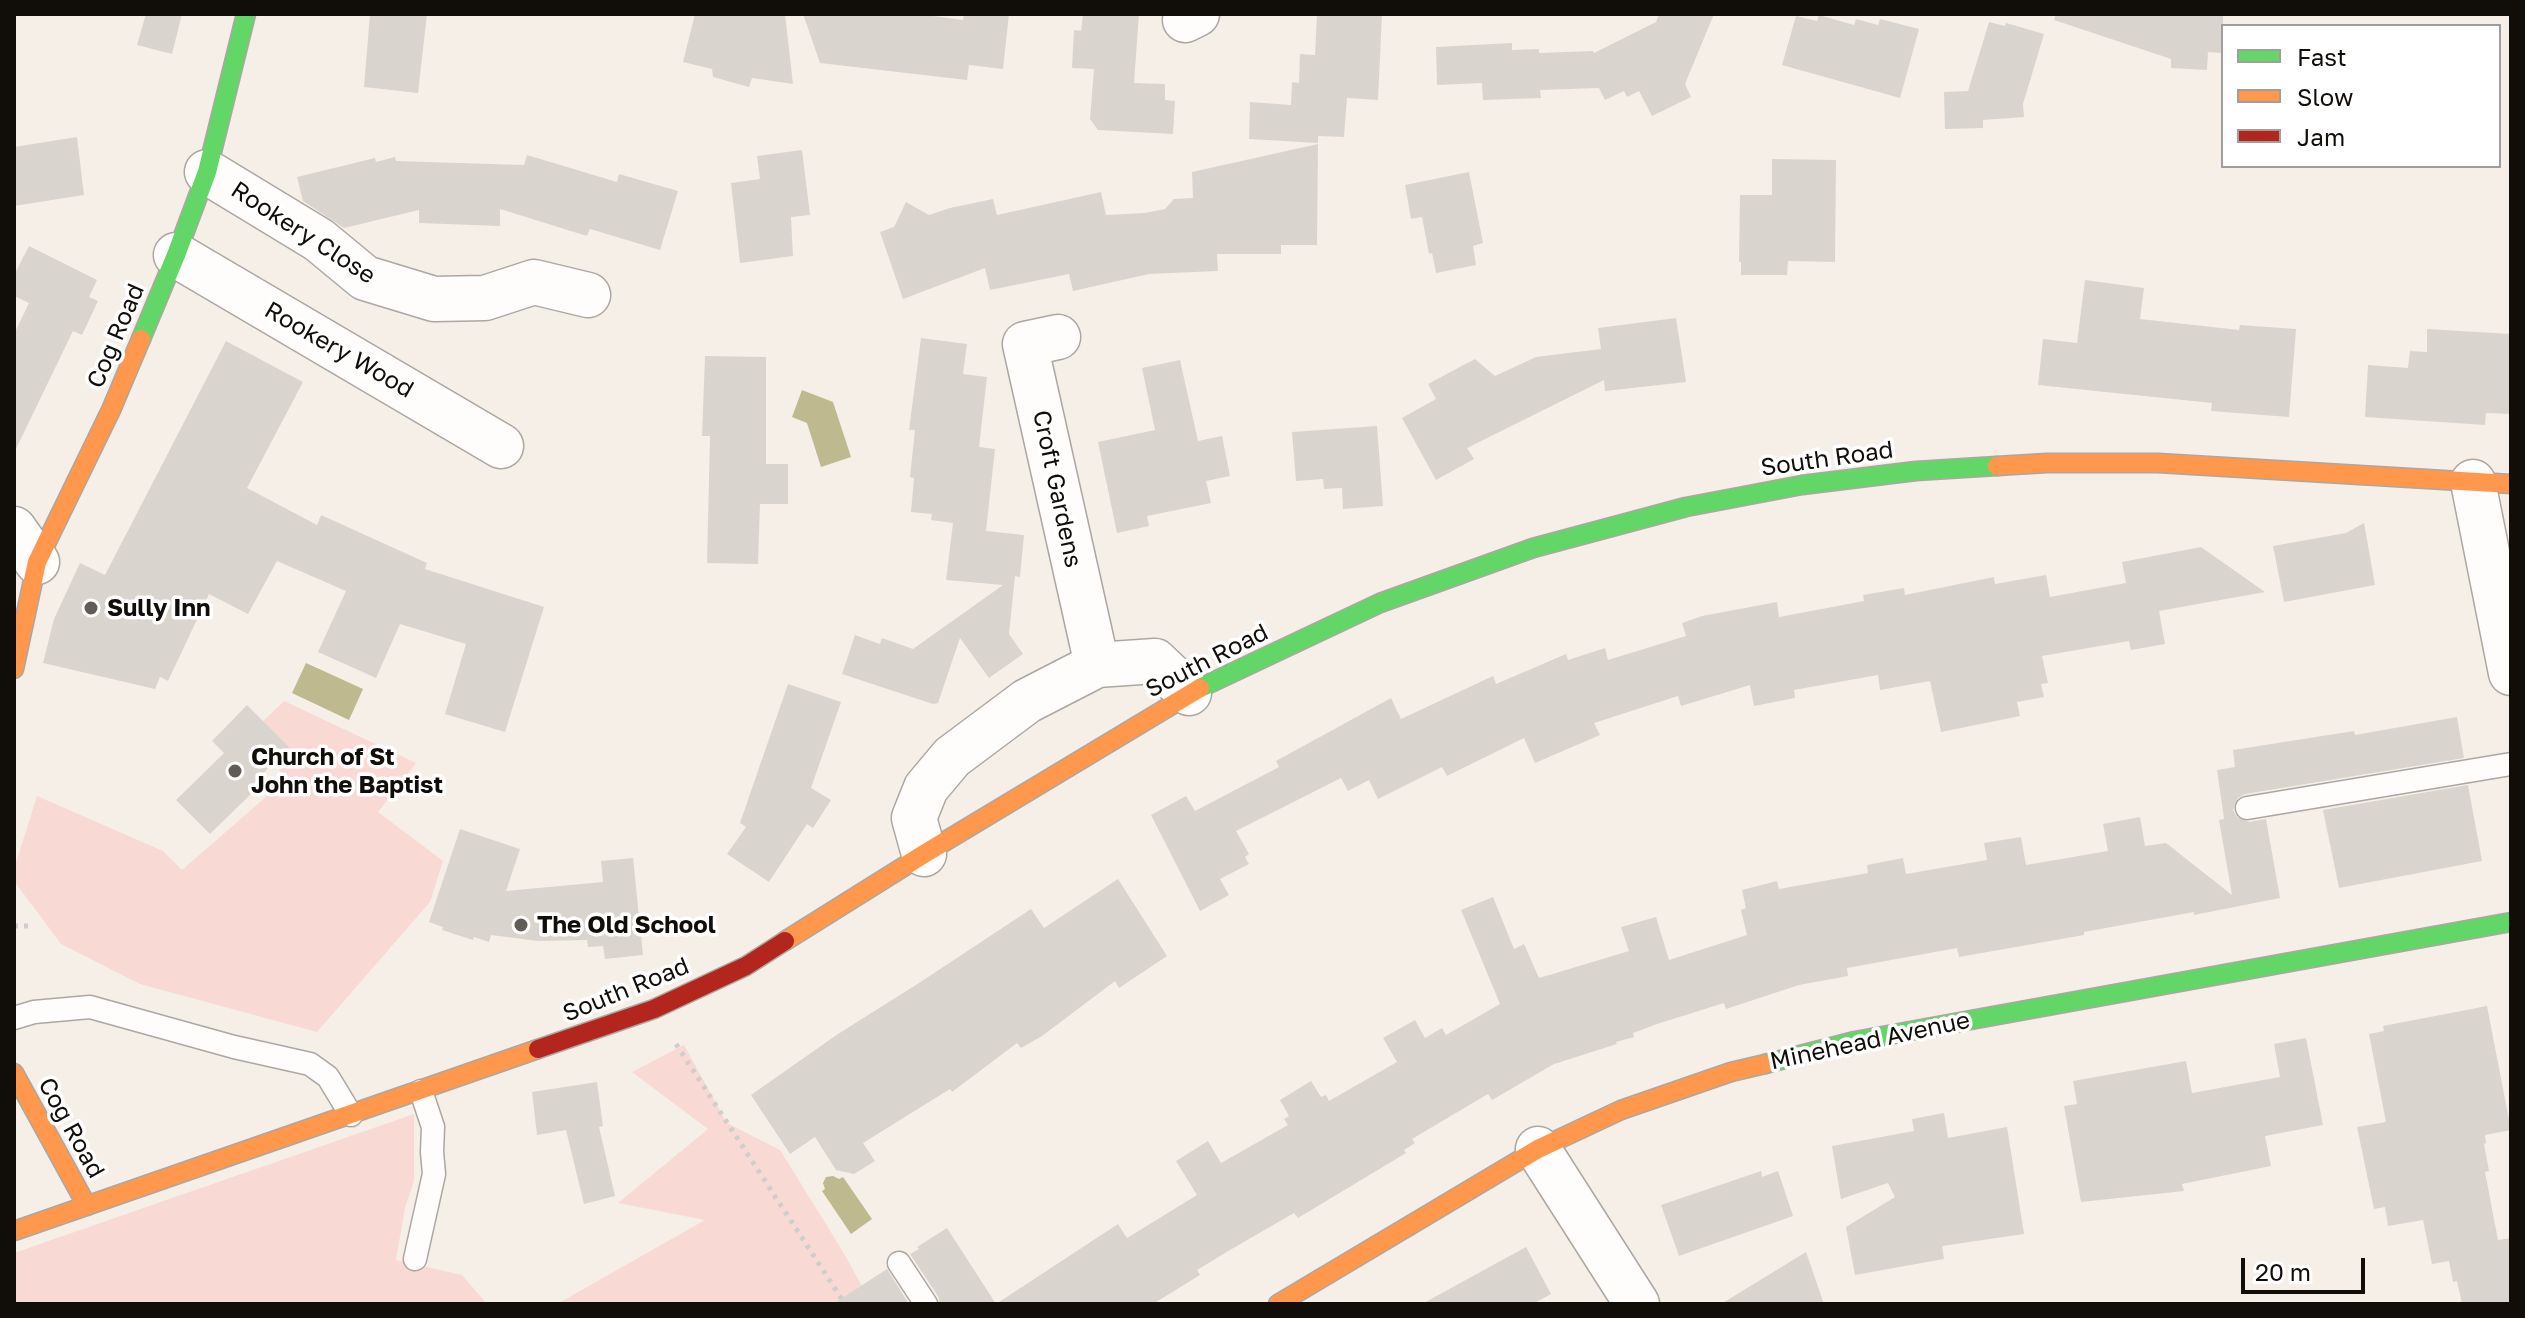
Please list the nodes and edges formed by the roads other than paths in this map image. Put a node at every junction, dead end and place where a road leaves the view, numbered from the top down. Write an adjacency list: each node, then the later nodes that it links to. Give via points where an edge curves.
1 (246, 14): 2 (main road, Cog Road)
2 (207, 172): 3 (main road, Cog Road); 4 (street, Rookery Close, via 319,240 365,278 434,299 485,298 534,282)
3 (176, 255): 6 (street, Rookery Wood); 8 (main road, Cog Road, via 111,410)
4 (588, 295)
5 (1058, 337): 9 (street, Croft Gardens, via 1025,344)
6 (501, 446)
7 (2492, 483): 11 (street); 12 (main road, South Road, via 2158,463 2047,463 1802,485 1686,507 1533,548 1380,603)
8 (26, 545): 10 (main road, Cog Road)
9 (1097, 665): 12 (street, via 1155,661); 15 (street, via 1027,701 952,757 926,788 914,818)
10 (14, 669)
11 (2511, 673)
12 (1189, 693): 15 (main road, South Road)
13 (2511, 764): 14 (lane)
14 (2247, 808)
15 (924, 854): 19 (main road, South Road, via 746,966 654,1009)
16 (2511, 922): 21 (main road, Minehead Avenue, via 1855,1041 1717,1077 1621,1110)
17 (14, 1018): 20 (lane, via 90,1007 310,1064 328,1077)
18 (14, 1073): 22 (main road, Cog Road)
19 (421, 1091): 20 (main road, South Road); 24 (lane, via 433,1127 434,1174)
20 (351, 1115): 22 (main road, South Road)
21 (1538, 1149): 27 (main road, Minehead Avenue); 28 (street)
22 (87, 1206): 23 (main road, South Road)
23 (14, 1231)
24 (415, 1259)
25 (899, 1263): 26 (lane)
26 (926, 1304)
27 (1278, 1304)
28 (1637, 1304)

